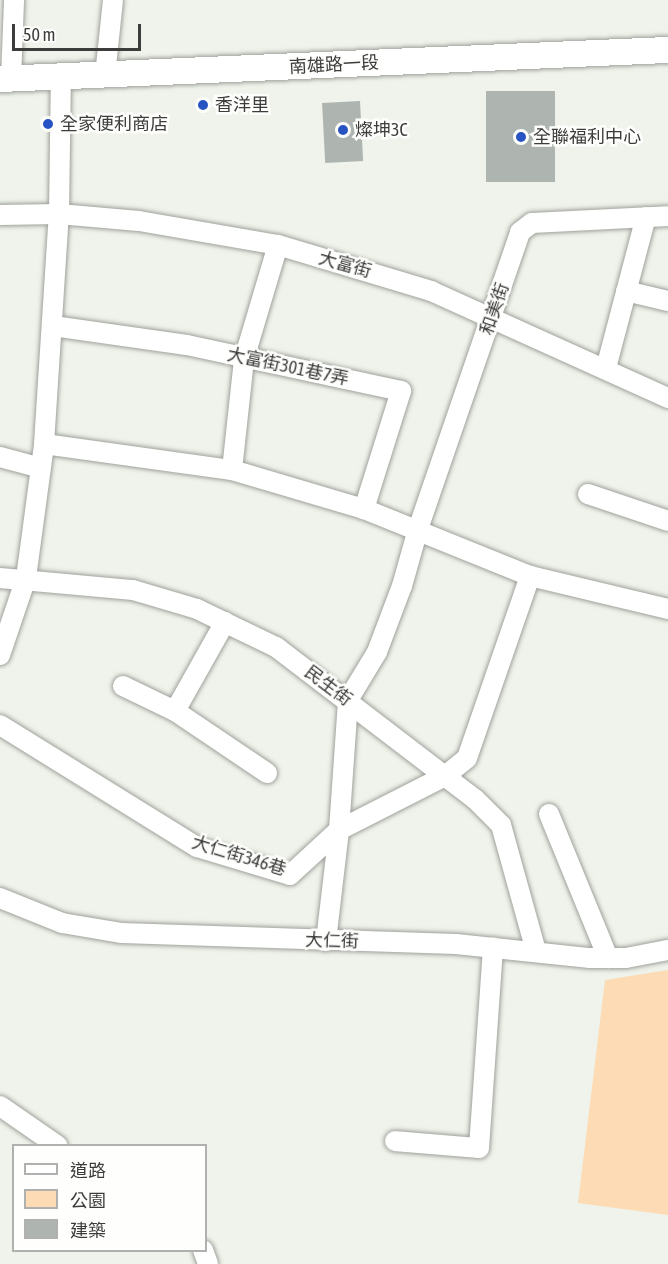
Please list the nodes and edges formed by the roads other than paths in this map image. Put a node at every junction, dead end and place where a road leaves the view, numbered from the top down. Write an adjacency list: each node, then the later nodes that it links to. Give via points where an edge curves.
1 (14, 0): 6 (street)
2 (112, 0): 4 (street)
3 (668, 50): 4 (main road, 南雄路一段)
4 (105, 76): 5 (main road, 南雄路一段)
5 (61, 78): 6 (main road, 南雄路一段); 8 (street)
6 (5, 79)
7 (0, 214): 8 (street, 大富街)
8 (59, 214): 11 (street, 大富街, via 139,221); 15 (street)
9 (668, 216): 10 (street, 和美街)
10 (646, 217): 12 (street); 14 (street, 和美街, via 532,223 520,232)
11 (278, 245): 14 (street, 大富街, via 431,291); 16 (street)
12 (626, 291): 13 (street); 17 (street)
13 (668, 301)
14 (493, 316): 17 (street, 大富街); 26 (street, 和美街)
15 (53, 326): 16 (street, 大富街301巷7弄, via 187,345); 19 (street)
16 (244, 359): 22 (street); 24 (street, 大富街301巷7弄, via 401,391)
17 (606, 368): 18 (street, 大富街)
18 (668, 398)
19 (44, 444): 21 (street); 22 (street)
20 (0, 457): 21 (street)
21 (41, 468): 29 (street)
22 (232, 470): 24 (street)
23 (588, 494): 25 (street)
24 (364, 509): 26 (street)
25 (668, 521)
26 (418, 528): 27 (street); 34 (street, 和美街, via 402,586 377,652)
27 (530, 576): 30 (street); 38 (street, 大仁街346巷, via 467,758)
28 (0, 578): 29 (street, 民生街)
29 (26, 578): 31 (street, 民生街, via 133,590 197,609); 32 (street)
30 (668, 609)
31 (225, 622): 34 (street, 民生街, via 276,646); 35 (street)
32 (0, 655)
33 (123, 686): 35 (street)
34 (348, 700): 38 (street, 民生街); 40 (street)
35 (175, 711): 37 (street)
36 (0, 725): 40 (street, 大仁街346巷, via 197,847 290,875)
37 (267, 773)
38 (445, 776): 40 (street, 大仁街346巷); 45 (street, 民生街, via 501,825)
39 (549, 814): 46 (street)
40 (339, 830): 42 (street)
41 (0, 898): 42 (street, 大仁街, via 62,923 122,933)
42 (326, 940): 43 (street, 大仁街)
43 (492, 947): 45 (street, 大仁街); 48 (street, via 479,1148)
44 (668, 950): 46 (street, 大仁街)
45 (536, 951): 46 (street, 大仁街)
46 (608, 958)
47 (0, 1106): 49 (street)
48 (396, 1141)
49 (55, 1144)

